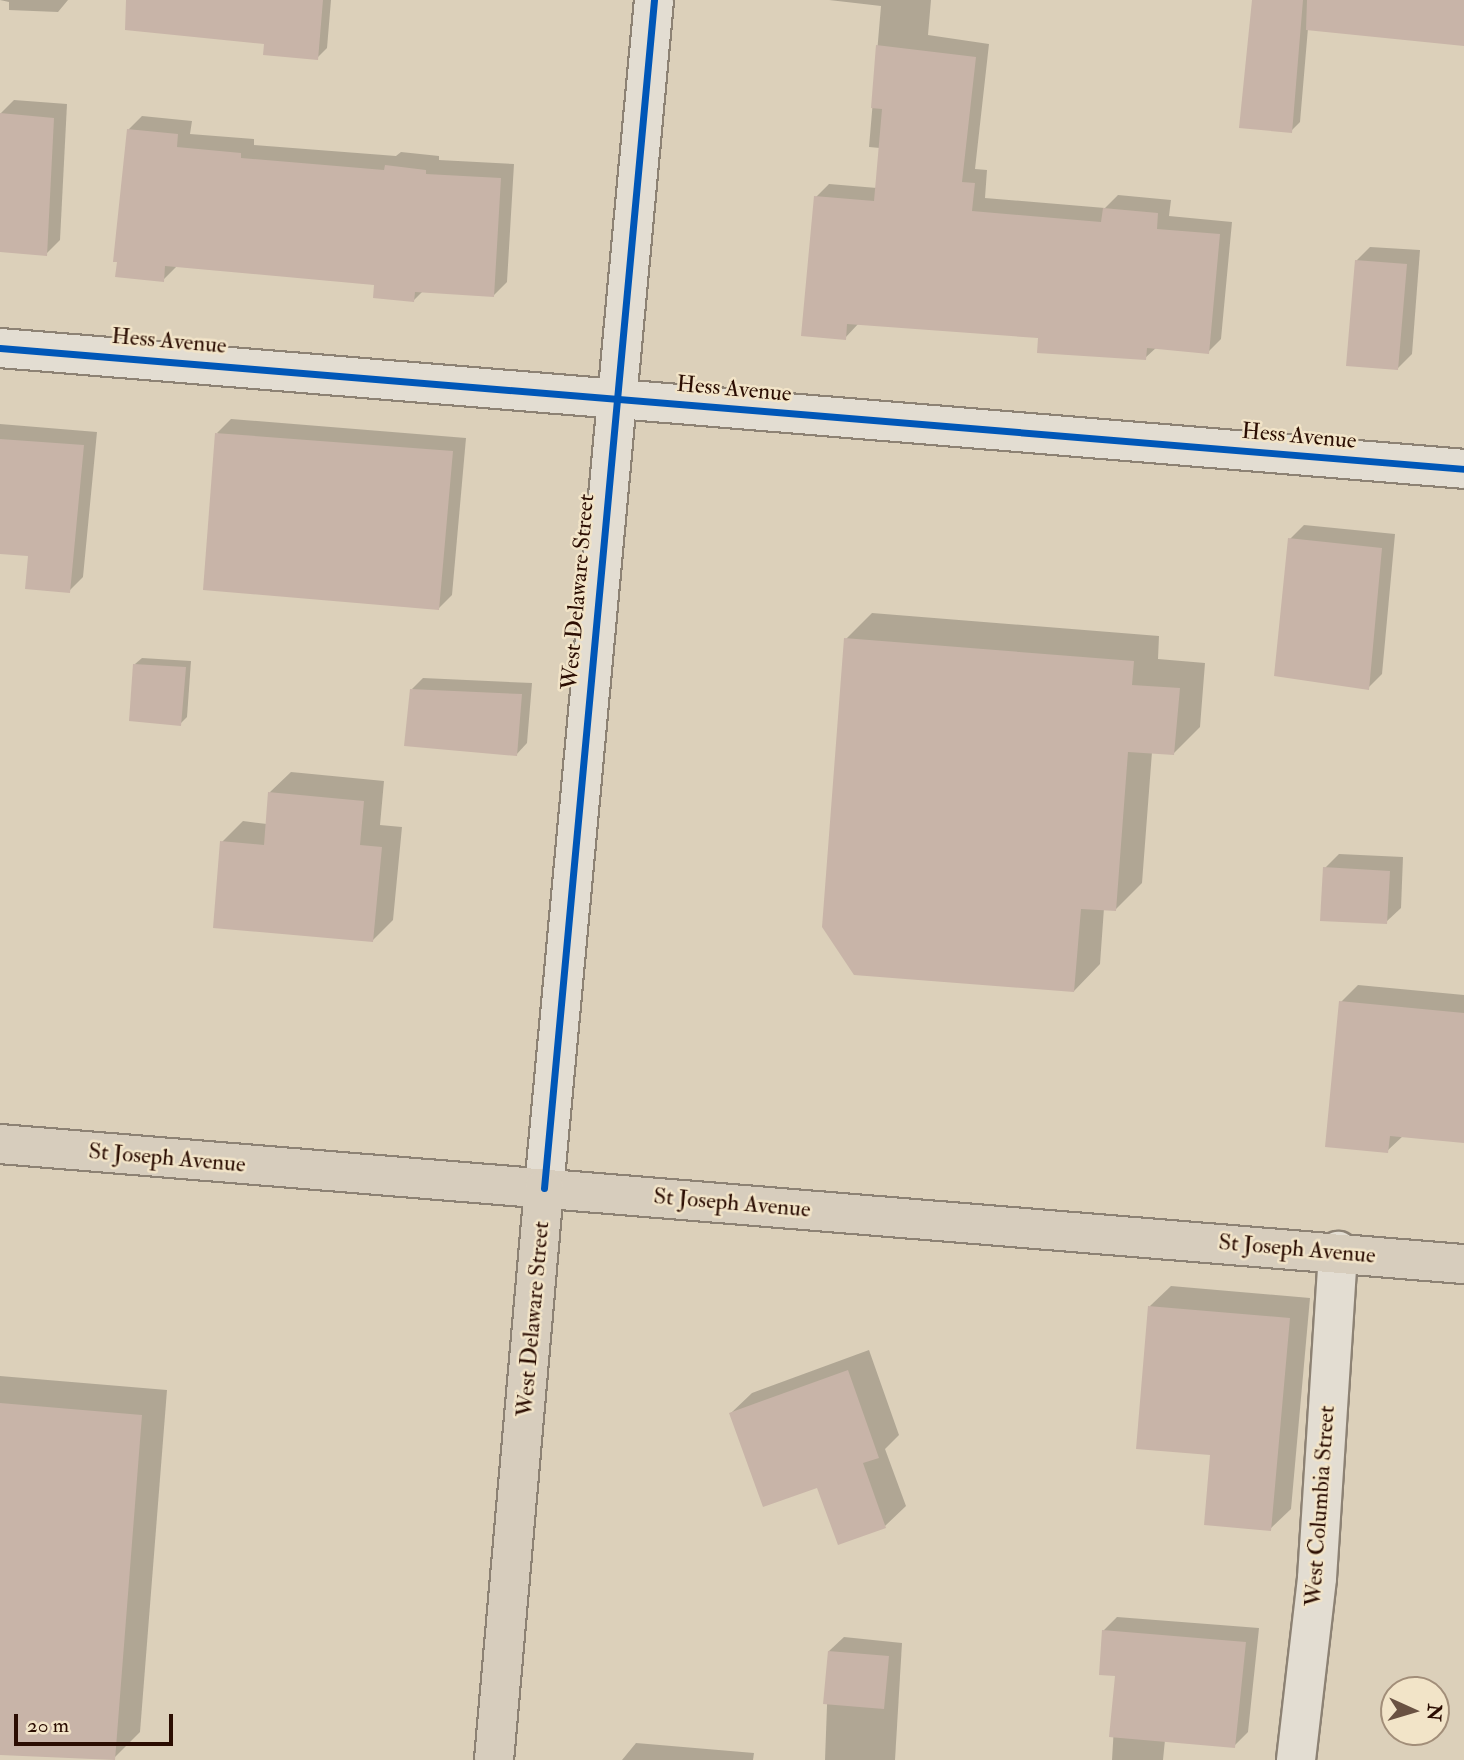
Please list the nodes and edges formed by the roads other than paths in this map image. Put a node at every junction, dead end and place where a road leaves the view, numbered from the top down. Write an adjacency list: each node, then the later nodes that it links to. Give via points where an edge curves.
1 (654, 0): 3 (street, West Delaware Street)
2 (0, 348): 3 (street, Hess Avenue)
3 (614, 398): 4 (street, Hess Avenue); 6 (street, West Delaware Street)
4 (1464, 470)
5 (0, 1144): 6 (main road, St Joseph Avenue)
6 (544, 1188): 7 (main road, St Joseph Avenue); 9 (main road, West Delaware Street)
7 (1338, 1251): 8 (main road, St Joseph Avenue); 10 (street, West Columbia Street, via 1317,1578)
8 (1464, 1264)
9 (494, 1760)
10 (1296, 1760)

